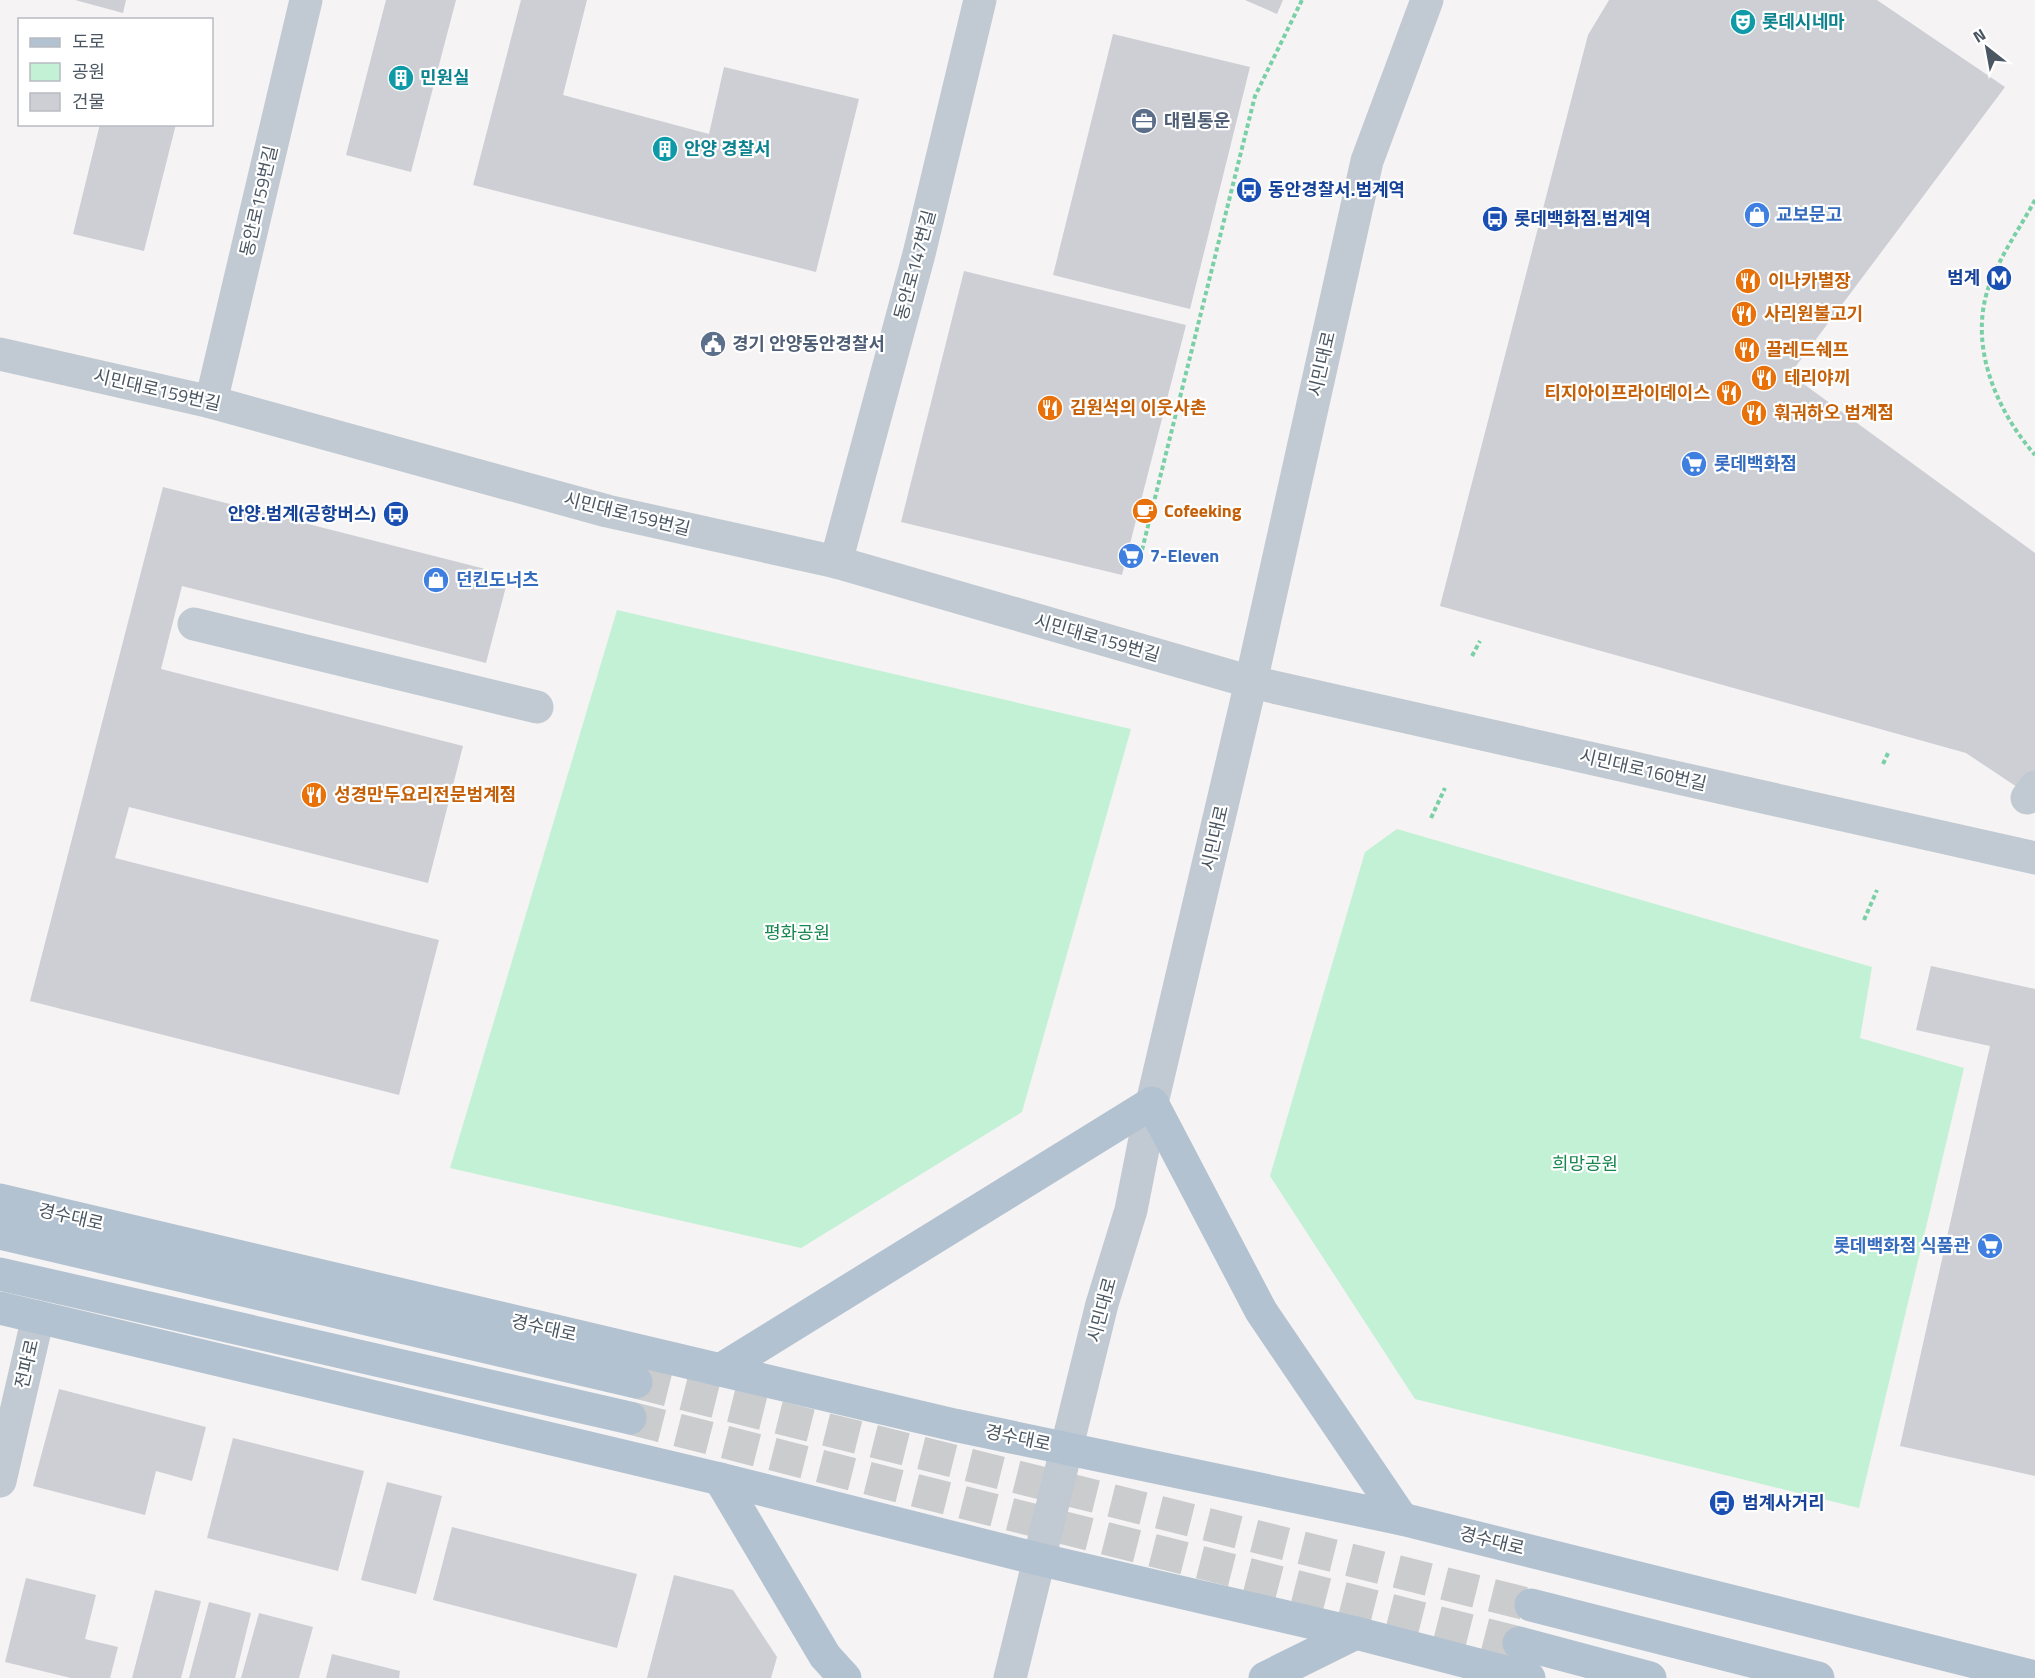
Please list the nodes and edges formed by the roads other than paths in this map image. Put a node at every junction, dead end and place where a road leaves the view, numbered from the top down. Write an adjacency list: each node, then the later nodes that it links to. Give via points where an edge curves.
1 (306, 0): 5 (street, 동안로159번길)
2 (980, 0): 6 (street, 동안로147번길, via 920,254)
3 (1427, 0): 8 (street, 시민대로, via 1367,161)
4 (0, 354): 5 (street, 시민대로159번길)
5 (211, 402): 6 (street, 시민대로159번길, via 607,511)
6 (836, 562): 8 (street, 시민대로159번길)
7 (194, 624): 9 (street)
8 (1251, 682): 10 (street, 시민대로160번길); 11 (street, 시민대로)
9 (537, 707)
10 (2035, 858)
11 (1152, 1103): 17 (main road); 20 (street, 시민대로, via 1131,1210 1102,1304); 23 (main road, via 1261,1311)
12 (0, 1200): 17 (main road, 경수대로)
13 (0, 1233): 18 (main road, 경수대로)
14 (0, 1274): 19 (main road)
15 (0, 1308): 16 (main road)
16 (38, 1317): 21 (main road); 22 (street, 전파로)
17 (720, 1370): 20 (main road, 경수대로)
18 (636, 1382)
19 (630, 1418)
20 (1066, 1449): 23 (main road, 경수대로); 24 (street, 시민대로)
21 (720, 1479): 24 (main road); 29 (main road, via 825,1656)
22 (0, 1481)
23 (1402, 1519): 28 (main road, 경수대로)
24 (1038, 1559): 26 (main road); 30 (street, 시민대로)
25 (1531, 1605): 34 (main road)
26 (1356, 1633): 31 (main road); 32 (main road)
27 (1519, 1643): 33 (main road)
28 (2035, 1677)
29 (845, 1678)
30 (1010, 1678)
31 (1265, 1678)
32 (1529, 1678)
33 (1650, 1678)
34 (1818, 1678)

